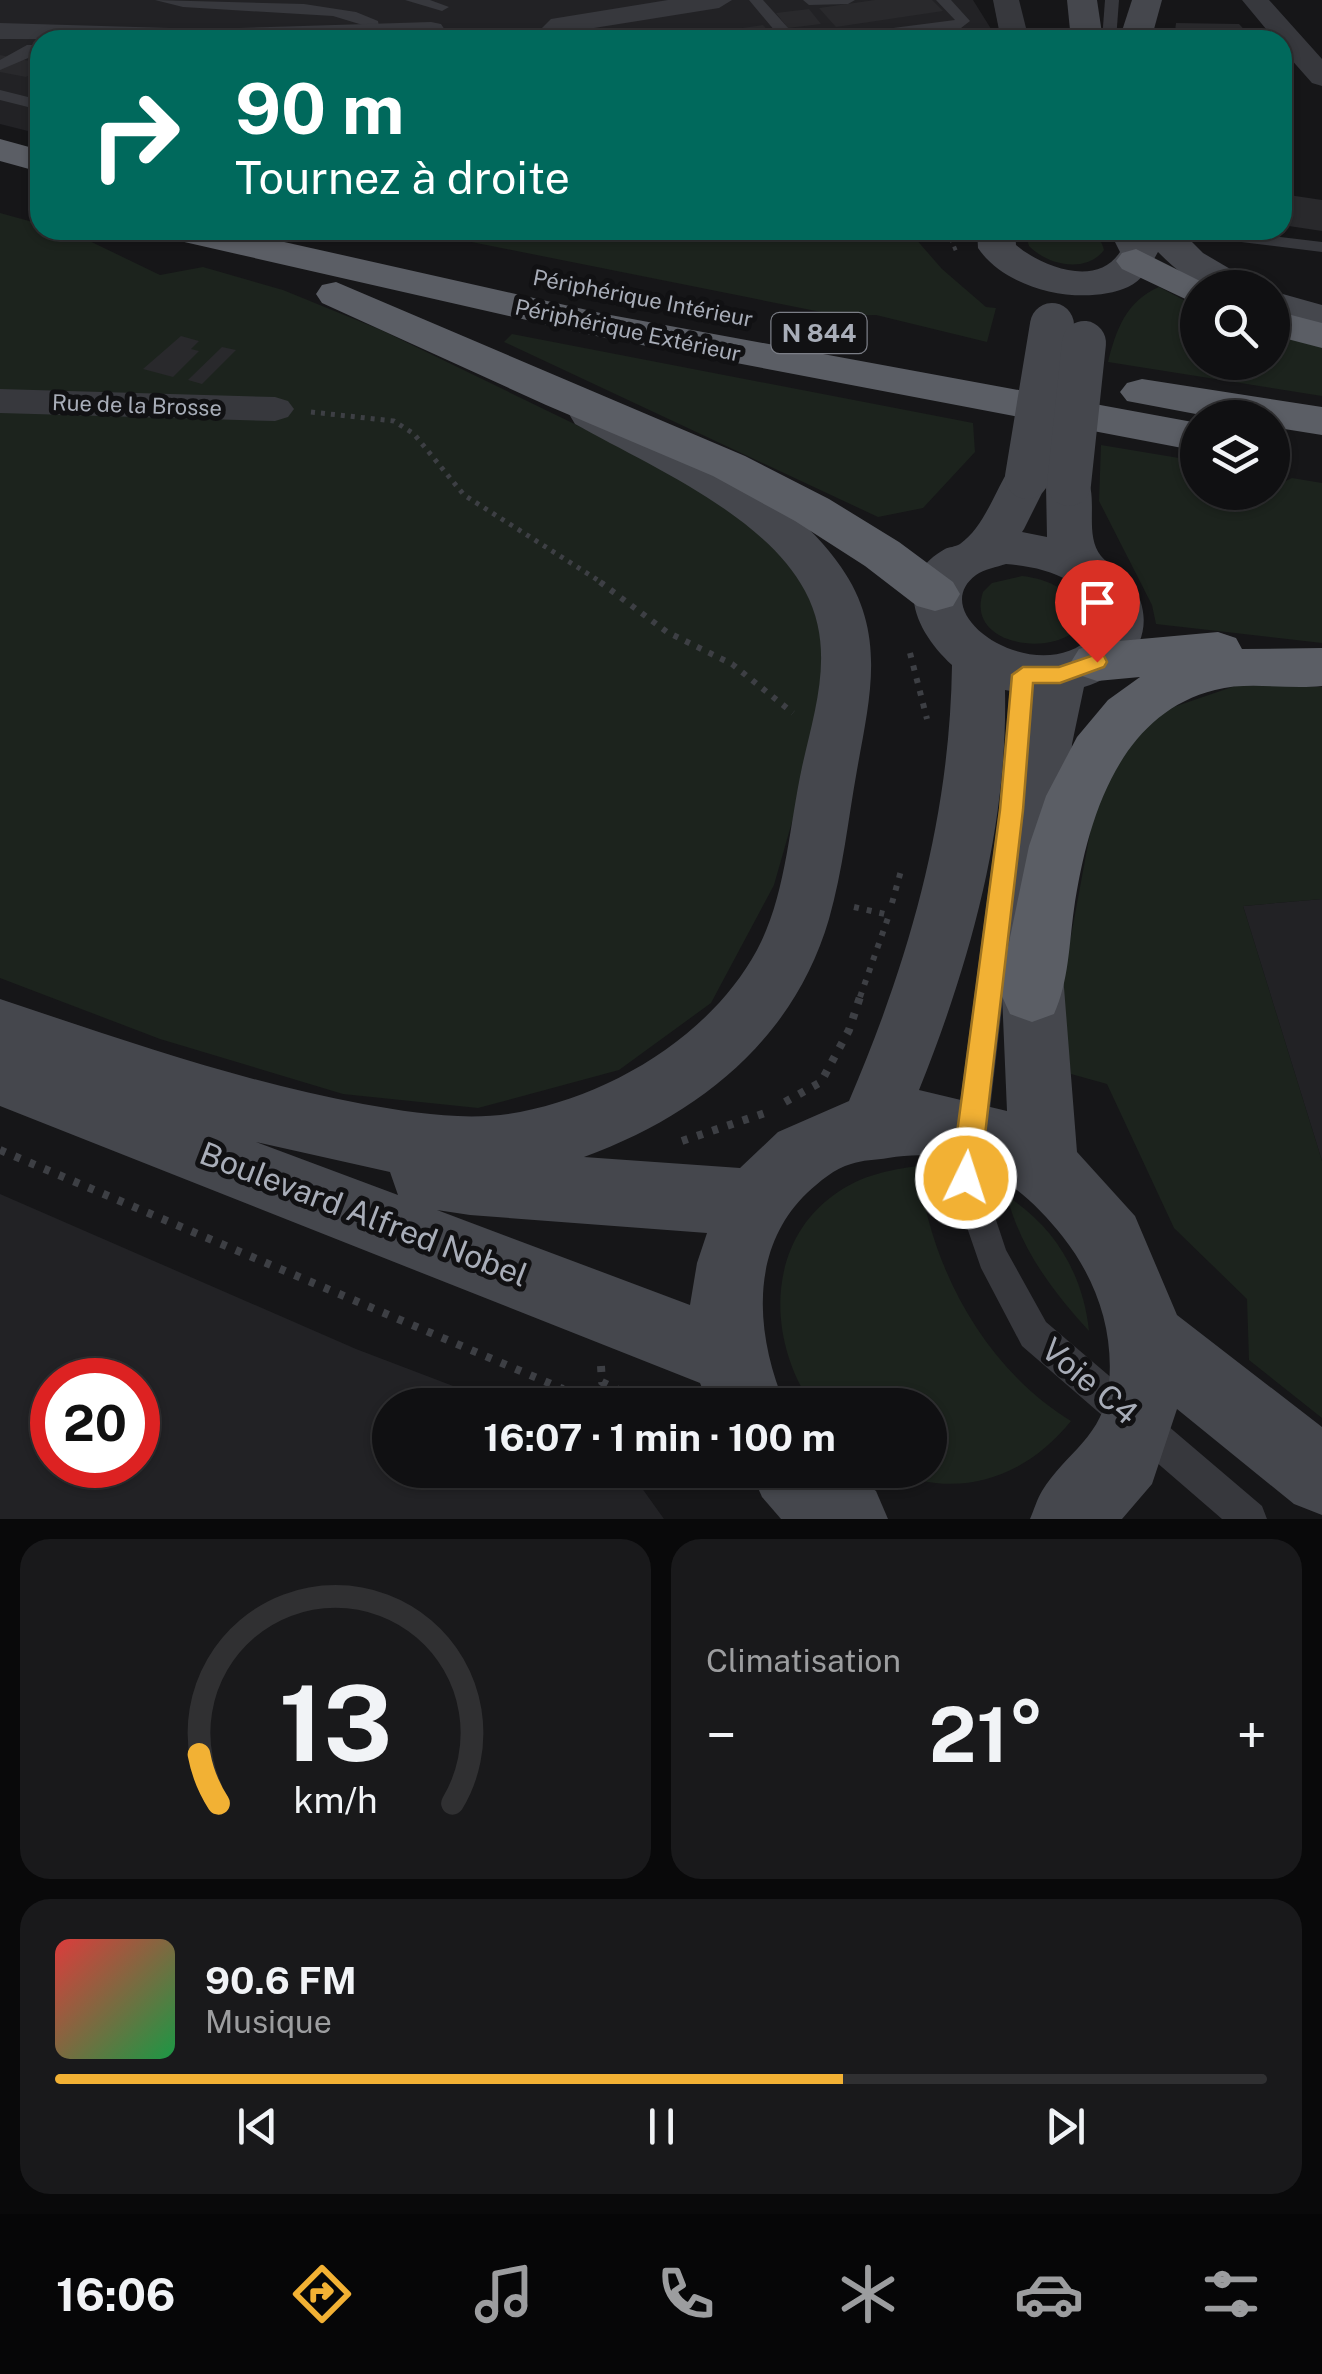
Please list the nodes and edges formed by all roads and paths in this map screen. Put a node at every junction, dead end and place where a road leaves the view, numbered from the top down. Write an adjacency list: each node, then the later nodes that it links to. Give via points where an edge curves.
1 (162, 0): 13 (lane)
2 (412, 0): 15 (lane)
3 (644, 0): 16 (street)
4 (719, 0): 16 (street)
5 (848, 0): 12 (lane)
6 (943, 0): 20 (lane, via 960,24)
7 (1006, 0): 21 (street)
8 (1082, 0): 22 (main road)
9 (1112, 0): 23 (lane)
10 (1147, 0): 24 (main road)
11 (1255, 0): 25 (street)
12 (809, 1)
13 (212, 2): 17 (lane, via 328,10 366,18)
14 (758, 3): 19 (lane)
15 (443, 19): 18 (street)
16 (552, 19)
17 (373, 30)
18 (384, 30)
19 (782, 30)
20 (912, 30)
21 (1013, 30)
22 (1086, 30)
23 (1110, 30)
24 (1138, 30)
25 (1281, 30)
26 (0, 31): 27 (street)
27 (30, 32)
28 (1292, 43): 31 (street)
29 (30, 49): 30 (lane)
30 (0, 66)
31 (1322, 77)
32 (0, 95): 33 (lane)
33 (30, 102)
34 (0, 149): 35 (highway); 36 (highway)
35 (30, 150)
36 (30, 158)
37 (0, 186): 38 (highway)
38 (30, 193)
39 (221, 240): 43 (highway, Périphérique Extérieur / N 844)
40 (369, 240): 57 (highway, Périphérique Intérieur / N 844, via 854,340)
41 (997, 240): 47 (main road, via 997,248)
42 (1264, 240): 44 (lane)
43 (241, 245): 54 (highway, via 259,263 392,316); 58 (highway, Périphérique Extérieur / N 844, via 658,337)
44 (1322, 247)
45 (1133, 250): 46 (main road); 47 (main road, via 1071,282); 48 (highway); 52 (main road, via 1088,318)
46 (1204, 270)
47 (1028, 272): 52 (main road)
48 (1180, 280)
49 (1290, 308): 50 (main road)
50 (1322, 318)
51 (1290, 327): 53 (highway)
52 (1069, 328): 61 (main road, bridge)
53 (1322, 336)
54 (561, 396): 64 (highway, via 729,466 812,510); 68 (main road, via 766,516 800,548 845,621 846,710)
55 (0, 401): 56 (street, Rue de la Brosse)
56 (275, 409): 68 (path, via 394,422 414,434 464,495 667,632 732,664)
57 (1322, 422)
58 (1180, 434)
59 (1290, 453): 60 (highway)
60 (1322, 458)
61 (1048, 480): 62 (main road); 63 (main road)
62 (980, 551): 63 (main road, via 1026,548); 64 (main road, via 952,565)
63 (1080, 565): 67 (main road, via 1112,596 1119,632 1111,648)
64 (935, 594): 67 (main road, via 944,630)
65 (1322, 657): 67 (highway, via 1228,650)
66 (1322, 667): 69 (highway, via 1214,670 1139,703 1107,732 1078,782 1039,938)
67 (1040, 668): 69 (main road, via 1046,744 1029,924); 73 (main road, via 982,722 959,863 907,1046); 74 (lane, Voie C4, via 1012,810)
68 (834, 749): 70 (main road, via 804,895 778,969 745,1019 706,1054 660,1090 591,1123 519,1144 443,1149 246,1111)
69 (1032, 994): 76 (main road)
70 (0, 1028)
71 (0, 1046): 77 (main road, Boulevard Alfred Nobel, via 66,1076 360,1164 470,1182)
72 (0, 1076): 80 (main road, Boulevard Alfred Nobel)
73 (873, 1122): 74 (main road, via 929,1121); 77 (main road, via 800,1155)
74 (969, 1129): 76 (main road); 83 (lane, Voie C4, via 966,1178 992,1257 1034,1334)
75 (0, 1150): 81 (path)
76 (1044, 1166): 78 (main road, via 1112,1240)
77 (756, 1203): 80 (main road, via 735,1247 726,1297)
78 (1146, 1337): 83 (main road); 84 (main road)
79 (600, 1360): 82 (path, via 602,1382)
80 (737, 1380)
81 (559, 1388)
82 (614, 1388)
83 (1139, 1424): 85 (main road, via 1124,1460); 86 (lane, Voie C4)
84 (1322, 1476)
85 (1073, 1518)
86 (1250, 1519)

